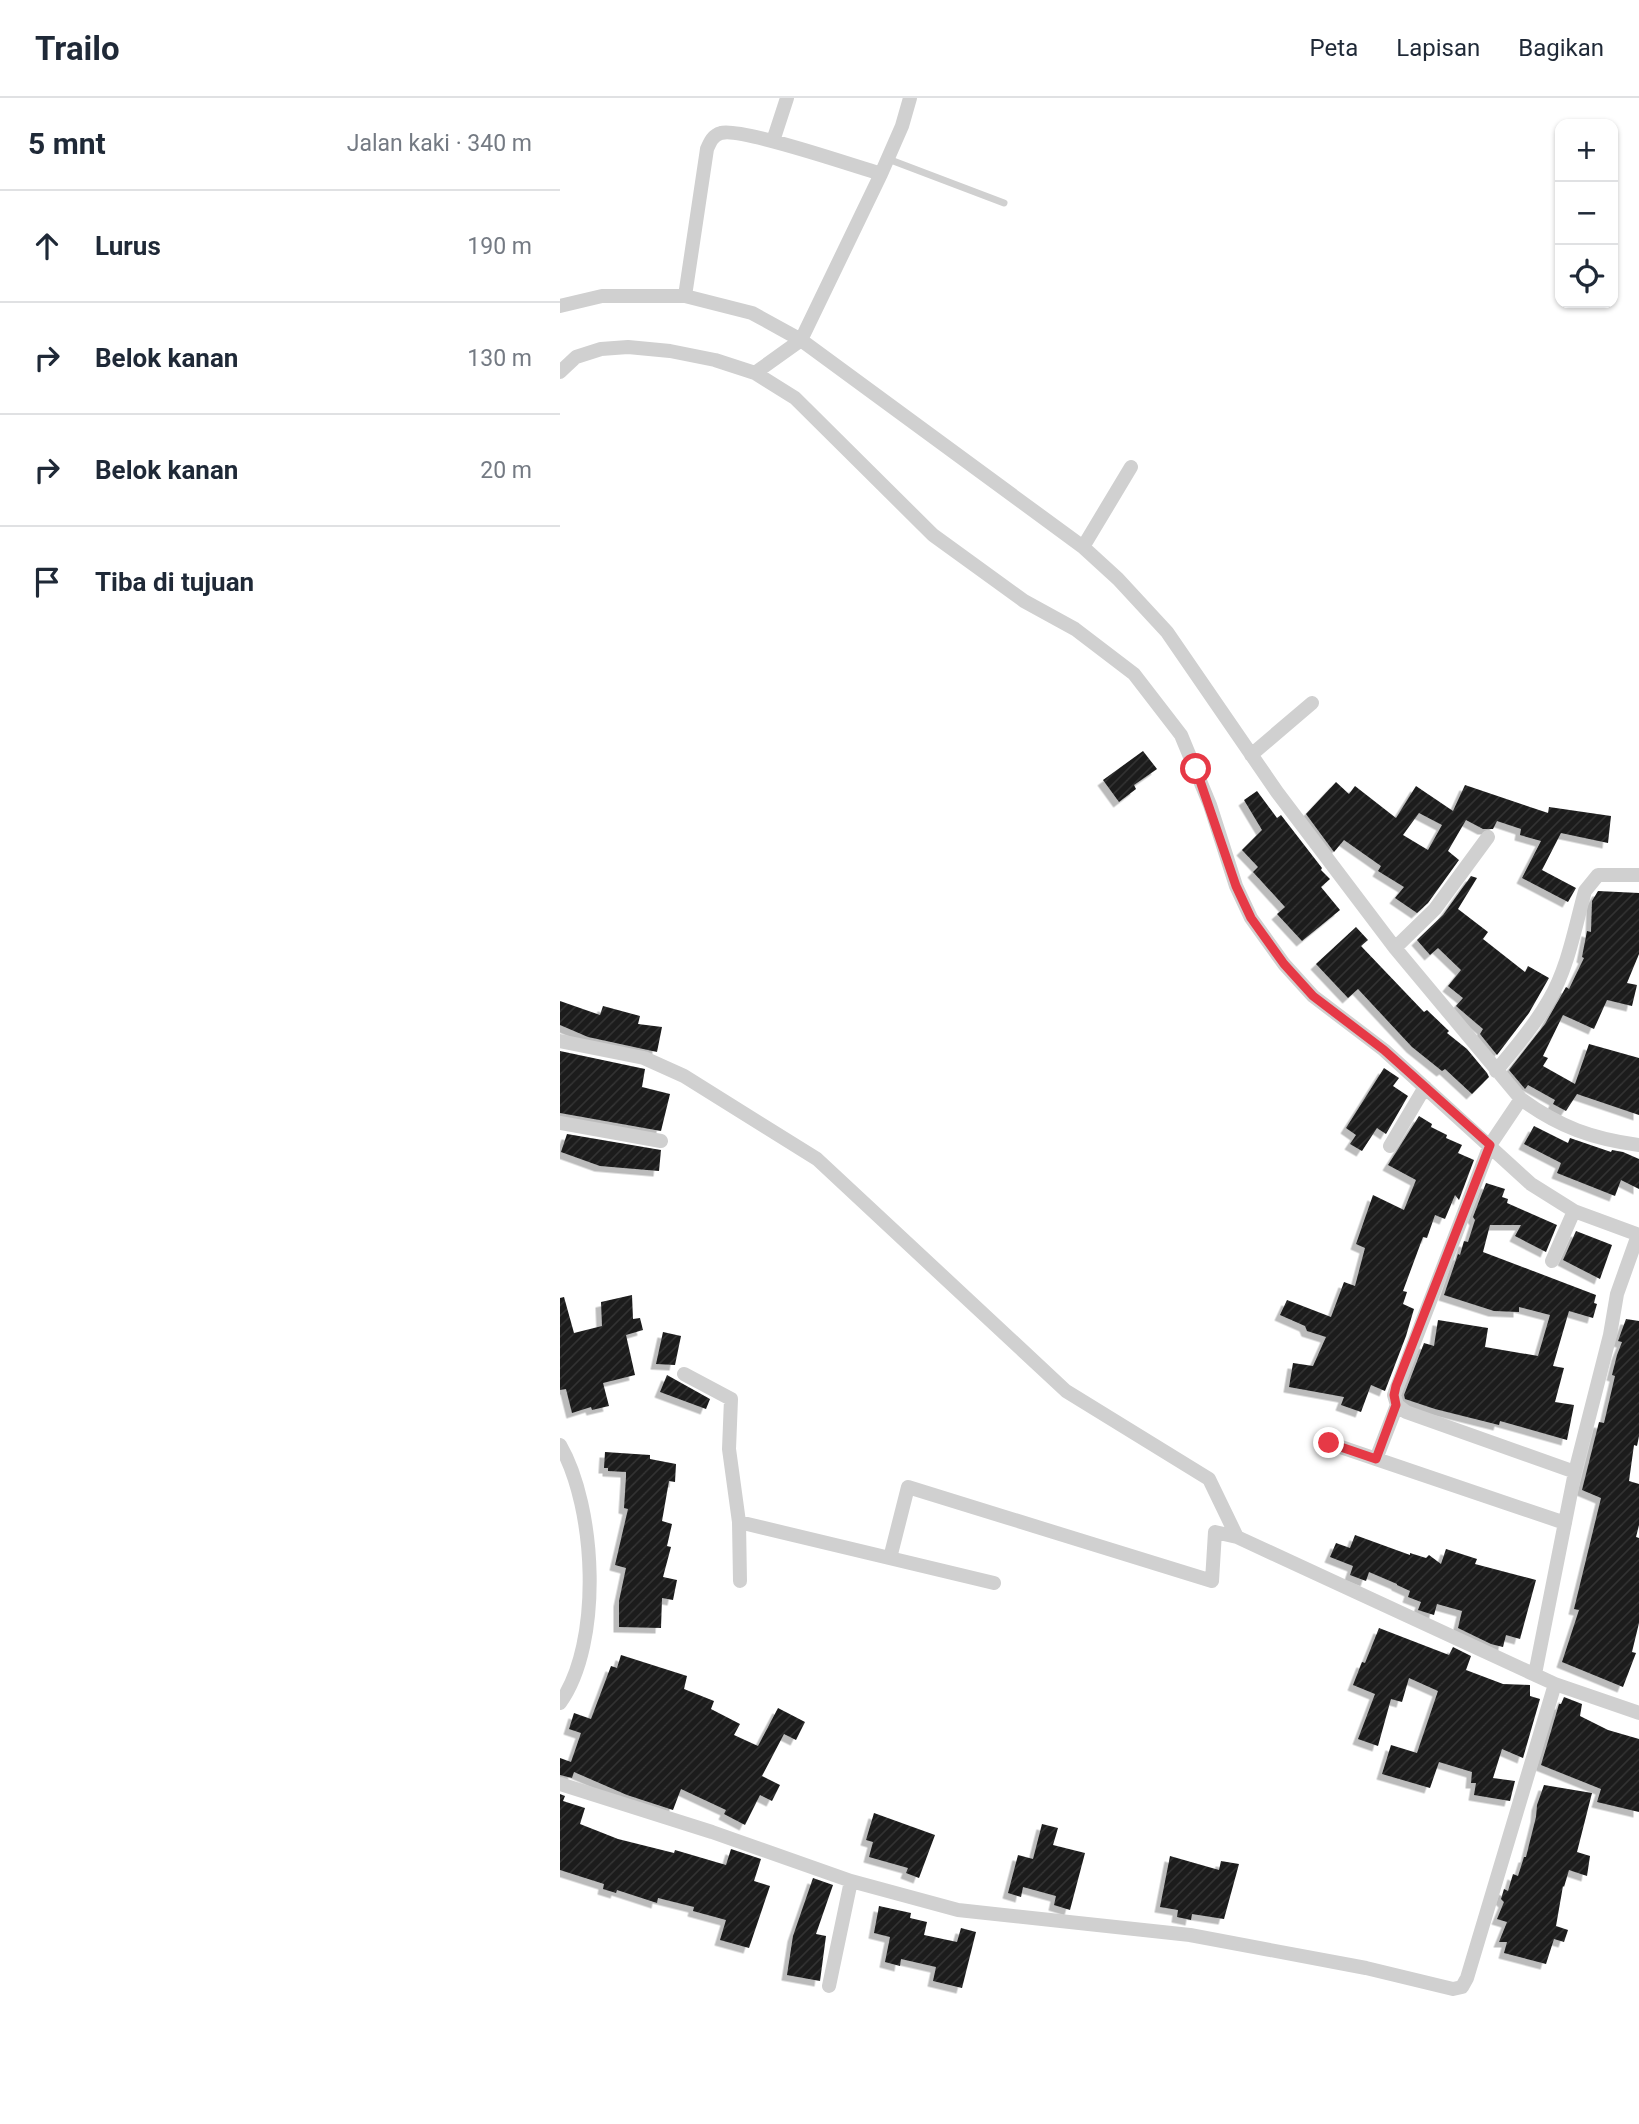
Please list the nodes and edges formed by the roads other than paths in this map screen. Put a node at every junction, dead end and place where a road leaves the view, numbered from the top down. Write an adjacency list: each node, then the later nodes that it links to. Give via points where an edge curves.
1 (787, 98): 3 (street)
2 (910, 98): 4 (street)
3 (773, 141): 5 (street); 7 (street, via 729,132 712,138)
4 (887, 159): 5 (street); 6 (lane)
5 (881, 174): 9 (street)
6 (1004, 203)
7 (685, 296): 8 (street, via 602,296); 9 (street, via 752,313)
8 (560, 306)
9 (801, 340): 11 (street); 13 (street)
10 (560, 372): 11 (street, via 576,357 628,347 715,359)
11 (755, 373): 21 (street, via 795,398 933,535 1134,674 1181,735 1251,918 1313,996)
12 (1131, 467): 13 (street)
13 (1083, 547): 15 (street, via 1167,632)
14 (1312, 703): 15 (street)
15 (1251, 755): 18 (street)
16 (1488, 837): 18 (street, via 1434,909)
17 (1639, 874): 20 (street, via 1598,875 1592,880 1550,999)
18 (1395, 948): 20 (street)
19 (560, 1041): 40 (street, via 644,1058 684,1076 817,1159 1066,1391 1209,1479)
20 (1496, 1071): 22 (street)
21 (1425, 1087): 25 (street); 27 (street)
22 (1521, 1099): 25 (street); 26 (street, via 1544,1116 1601,1140)
23 (560, 1123): 24 (street)
24 (661, 1141)
25 (1490, 1145): 28 (street, via 1531,1184); 32 (street, via 1396,1386)
26 (1639, 1145)
27 (1390, 1146)
28 (1574, 1211): 29 (street); 30 (street)
29 (1638, 1235): 37 (street, via 1617,1294)
30 (1552, 1261)
31 (684, 1374): 38 (street, via 731,1399 729,1449)
32 (1396, 1405): 35 (street); 37 (street)
33 (1329, 1443): 35 (street)
34 (560, 1445): 36 (street)
35 (1376, 1459): 39 (street)
36 (564, 1465): 46 (street, via 587,1524 591,1566 585,1633 576,1672)
37 (1575, 1472): 39 (street)
38 (739, 1522): 41 (street); 42 (street)
39 (1565, 1524): 44 (street)
40 (1237, 1537): 41 (street, via 1215,1532 1212,1581 908,1487); 44 (street)
41 (890, 1558): 43 (street)
42 (740, 1581)
43 (994, 1583)
44 (1535, 1674): 45 (street)
45 (1555, 1684): 47 (street); 49 (street, via 1462,1987 1453,1989 1190,1935 958,1910)
46 (560, 1703)
47 (1639, 1713)
48 (560, 1784): 49 (street)
49 (851, 1881): 50 (street)
50 (829, 1986)

